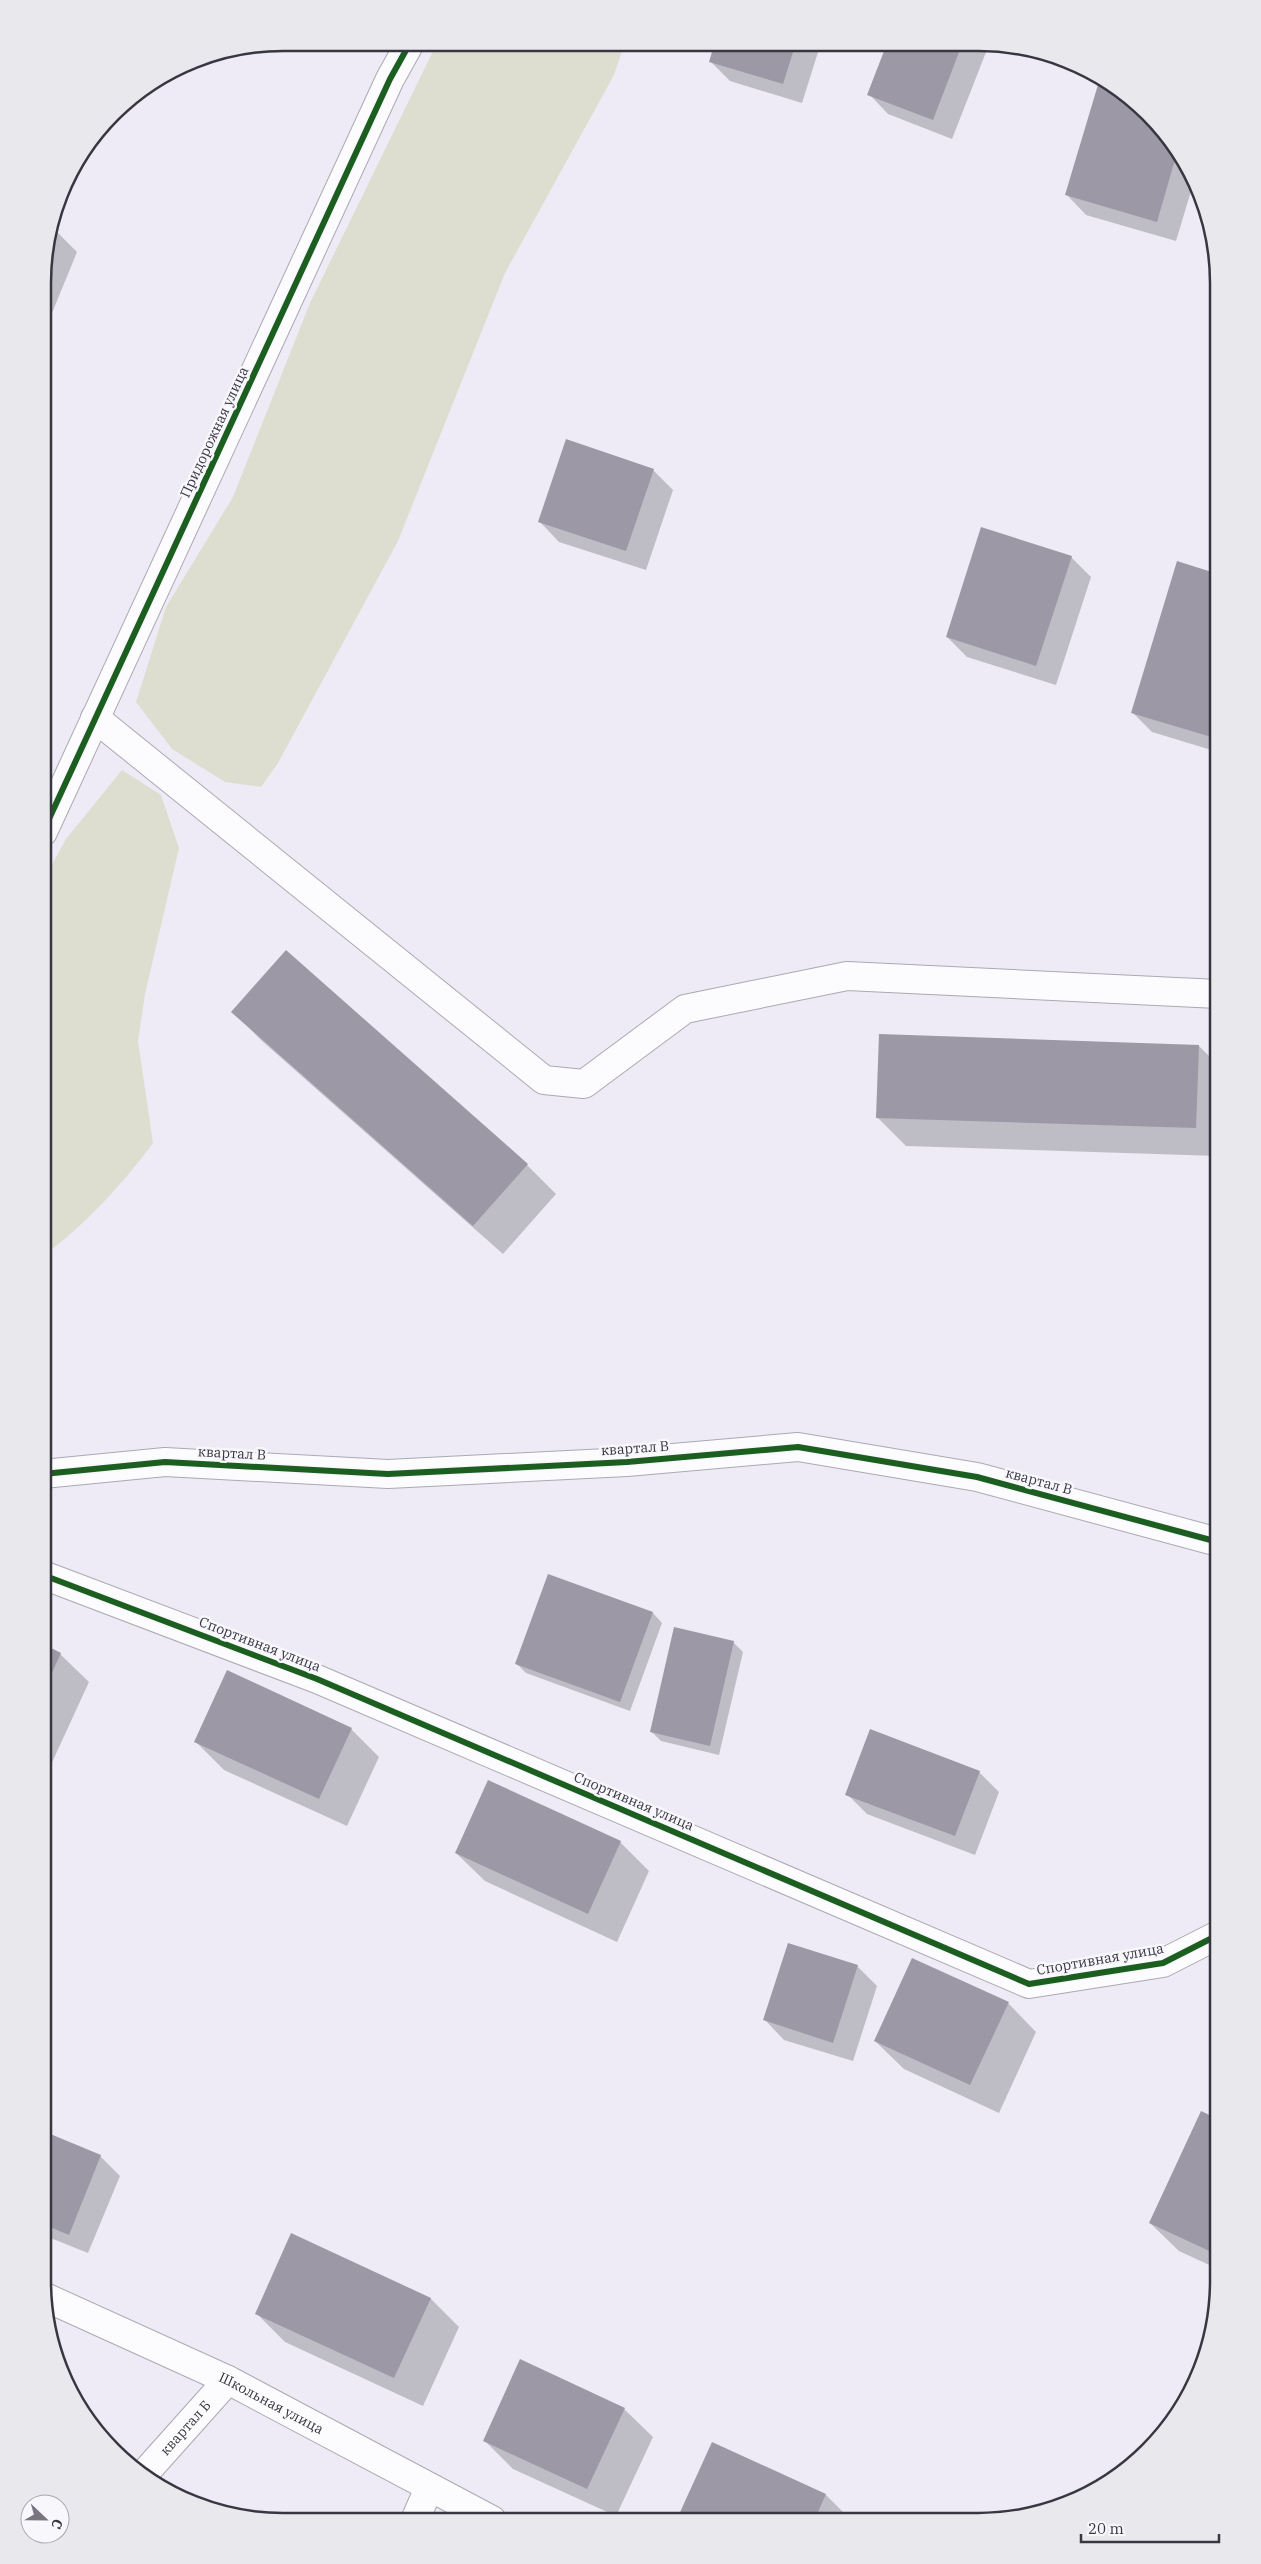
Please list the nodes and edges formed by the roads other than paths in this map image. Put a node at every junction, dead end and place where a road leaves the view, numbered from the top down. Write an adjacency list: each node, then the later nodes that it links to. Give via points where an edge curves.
1 (406, 51): 2 (street, Придорожная улица)
2 (95, 718): 3 (street, Придорожная улица); 4 (street, via 544,1080 584,1084 684,1009 847,976)
3 (51, 814)
4 (1210, 994)
5 (51, 1473): 6 (street, квартал В, via 165,1462 388,1474 627,1462 798,1446 977,1477)
6 (1210, 1540)
7 (51, 1578): 8 (street, Спортивная улица, via 317,1679 1029,1984 1163,1963)
8 (1210, 1939)
9 (52, 2301): 10 (street, Школьная улица)
10 (228, 2380): 11 (street, квартал Б); 12 (street, Школьная улица)
11 (148, 2470)
12 (430, 2488): 13 (street); 14 (street, Школьная улица)
13 (418, 2513)
14 (478, 2513)

